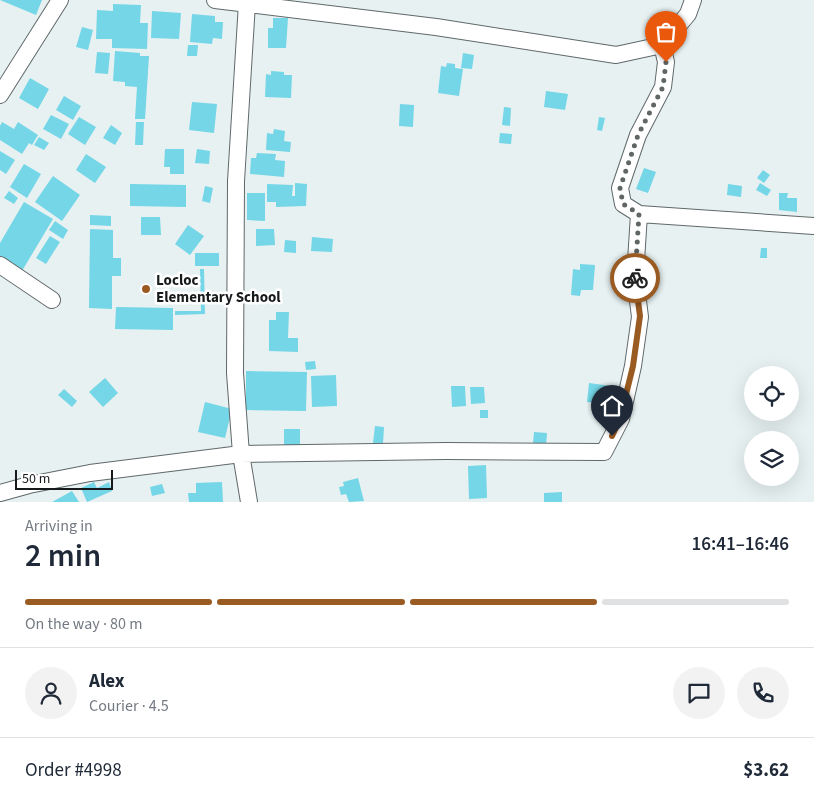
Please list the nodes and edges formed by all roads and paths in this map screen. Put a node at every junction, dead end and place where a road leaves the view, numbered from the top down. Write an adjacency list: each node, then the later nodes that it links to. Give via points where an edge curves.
1 (60, 0): 6 (street)
2 (215, 0): 4 (street)
3 (693, 0): 5 (street, via 688,14)
4 (247, 3): 5 (street, via 436,27 616,55); 11 (street, via 236,181 235,373)
5 (662, 45): 7 (street, via 666,62 663,87 638,135 620,188 623,204)
6 (0, 95)
7 (639, 214): 8 (street); 11 (street, via 635,277 640,316 620,419 604,452)
8 (814, 226)
9 (0, 265): 10 (street)
10 (52, 300)
11 (241, 454): 12 (street, via 90,473); 13 (street)
12 (0, 493)
13 (249, 502)

